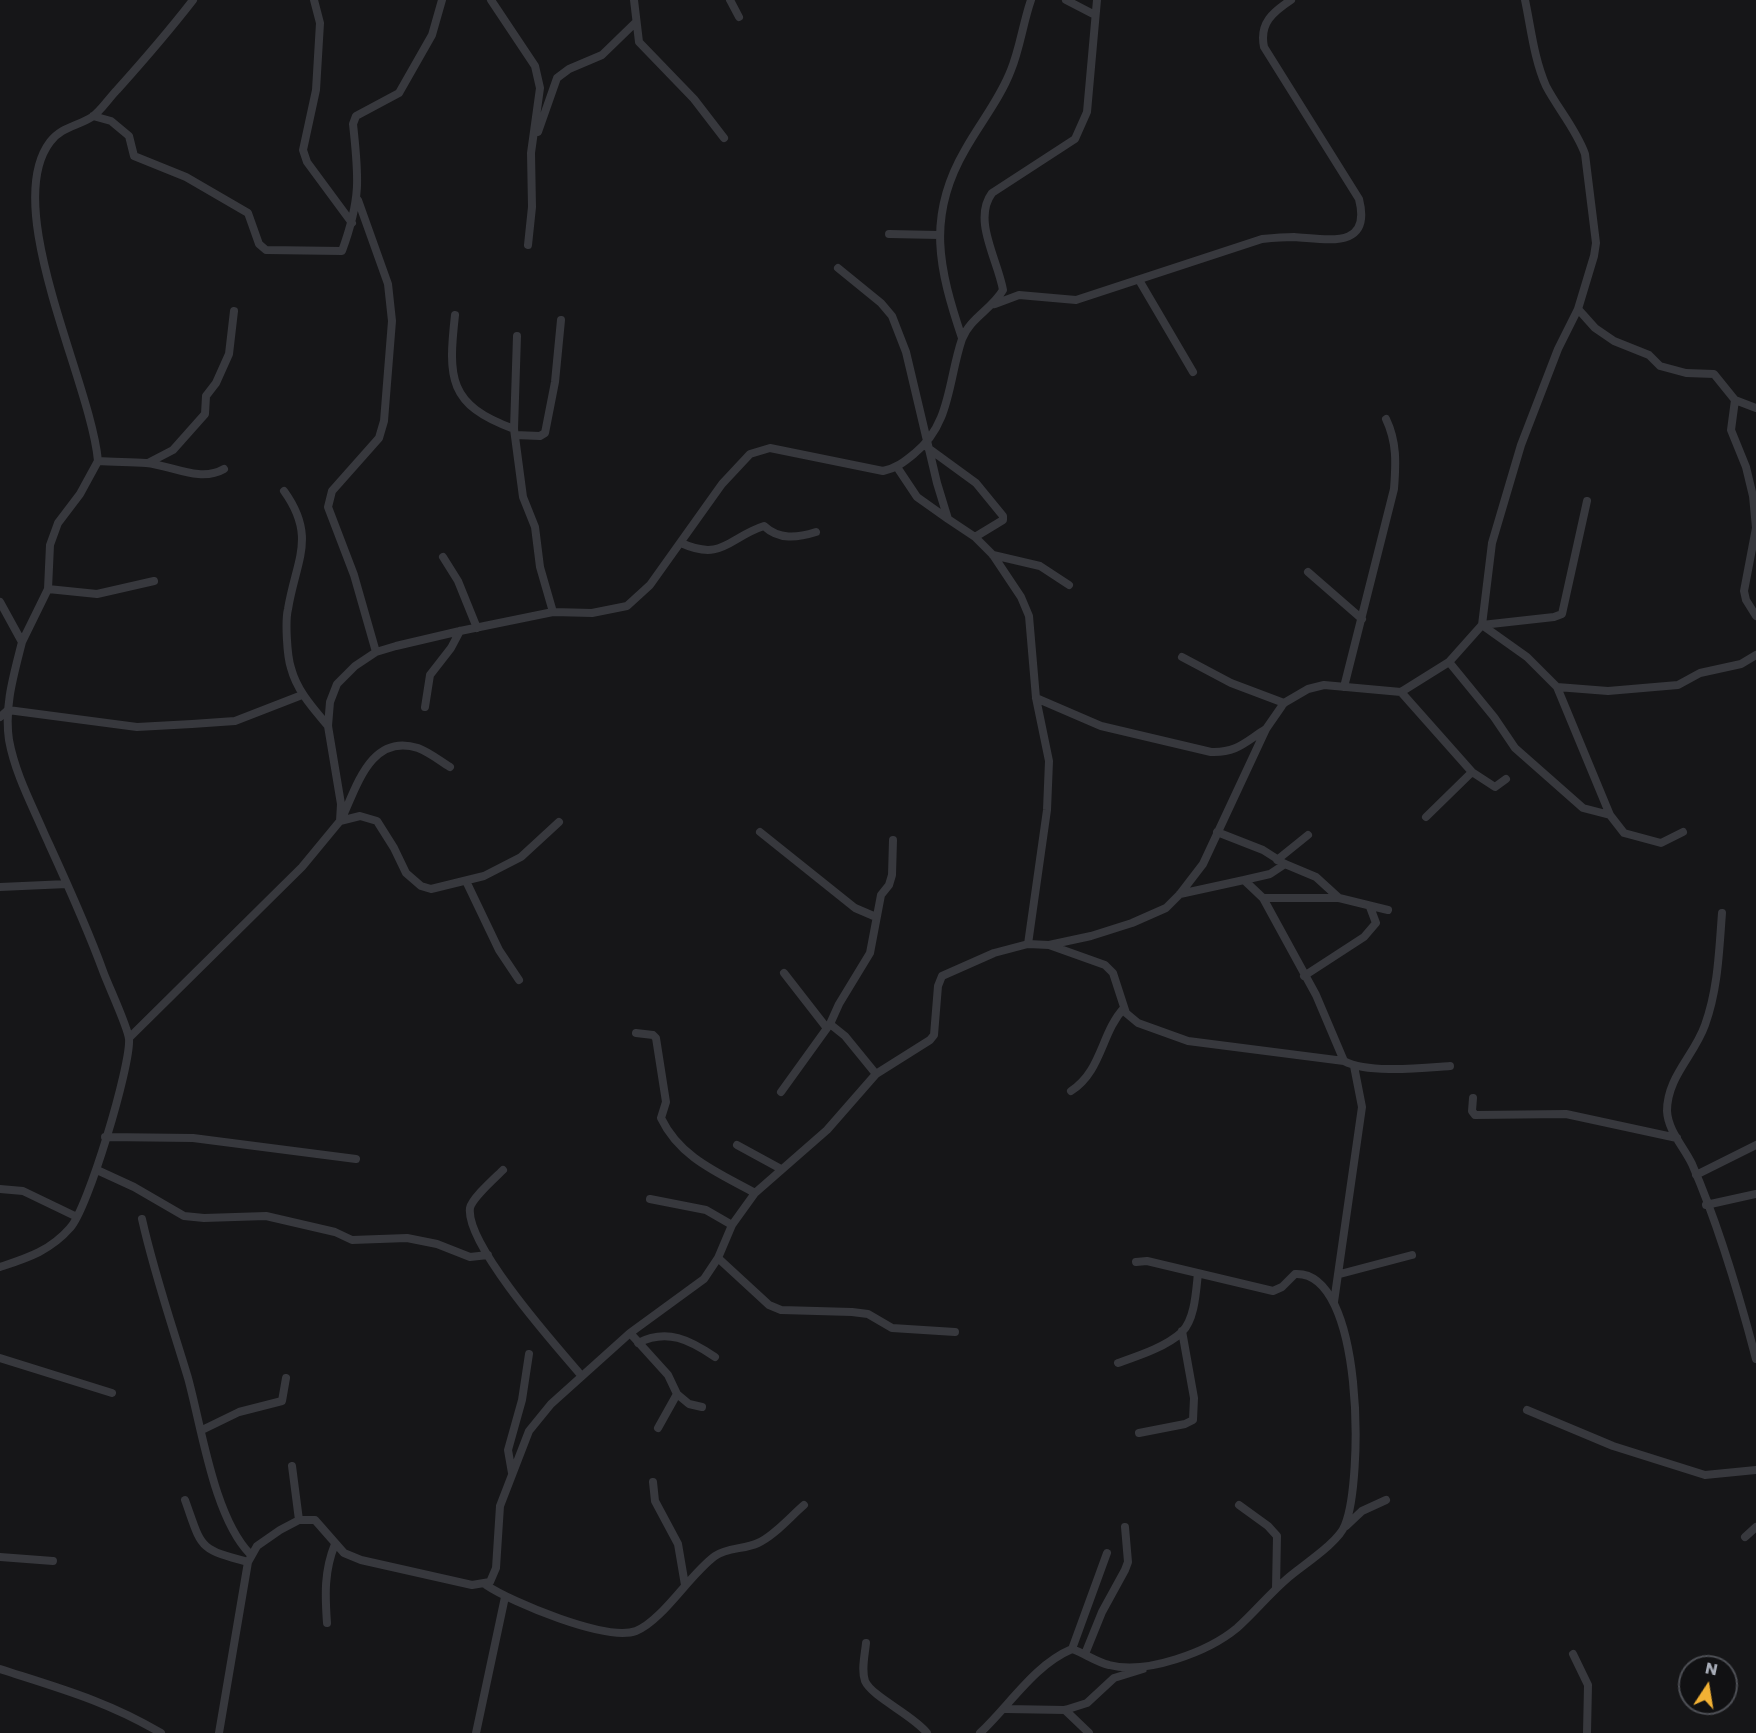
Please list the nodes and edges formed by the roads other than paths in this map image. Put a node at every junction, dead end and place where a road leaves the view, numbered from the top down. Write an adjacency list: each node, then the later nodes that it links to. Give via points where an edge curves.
1 (193, 0): 15 (street)
2 (314, 0): 19 (street, via 320,23 316,90 303,150 307,162)
3 (442, 0): 18 (street, via 432,35 399,93 356,117 353,124)
4 (492, 0): 17 (street, via 535,66 540,88)
5 (634, 0): 14 (street)
6 (730, 0): 13 (street)
7 (1031, 0): 21 (street, via 1011,70 965,149 944,195)
8 (1066, 0): 12 (street)
9 (1097, 0): 12 (street)
10 (1291, 0): 24 (street, via 1267,19 1262,36 1264,47 1359,199 1363,214 1357,230 1344,239 1328,241 1262,239)
11 (1525, 0): 26 (street, via 1538,65 1580,140 1589,169 1596,243)
12 (1095, 15): 25 (street, via 1087,112 1075,139 992,193 986,201 984,222 1003,290)
13 (739, 17)
14 (636, 22): 16 (street, via 639,42 694,99); 17 (street, via 602,55 557,78)
15 (93, 116): 19 (street, via 111,121 129,136 134,156 186,177 248,213 259,244 266,250 342,251); 38 (street, via 71,125 49,142 35,173 35,210 50,294 65,332)
16 (724, 138)
17 (531, 153): 22 (street)
18 (358, 199): 19 (street); 62 (street, via 388,284 393,321 384,421 379,438 332,491 328,507 354,575)
19 (352, 224)
20 (889, 234): 21 (street)
21 (939, 235): 31 (street, via 944,285)
22 (528, 245)
23 (838, 268): 37 (street, via 892,316 906,352)
24 (1139, 280): 25 (street, via 1076,300 1019,295); 32 (street)
25 (995, 304): 31 (street, via 972,323)
26 (1578, 309): 33 (street, via 1595,328 1614,341 1649,355 1659,366 1686,373 1714,374); 58 (street, via 1558,349 1511,478 1492,543)
27 (234, 311): 39 (street, via 229,354 206,396 205,414 172,450)
28 (455, 315): 36 (street, via 450,355 452,378 486,418)
29 (561, 320): 36 (street, via 545,433 540,436)
30 (517, 336): 36 (street)
31 (962, 338): 37 (street, via 946,407)
32 (1193, 372)
33 (1735, 400): 34 (street); 56 (street, via 1731,430 1748,477 1756,528 1744,591)
34 (1756, 408)
35 (1386, 419): 57 (street, via 1397,460 1394,489)
36 (515, 432): 55 (street, via 524,497 535,527 540,567)
37 (928, 446): 40 (street); 44 (street); 46 (street, via 976,483 1003,516 1003,520)
38 (98, 461): 39 (street); 53 (street, via 80,494 58,522 50,545)
39 (148, 463): 41 (street, via 199,475)
40 (897, 467): 44 (street, via 917,497); 47 (street, via 883,471 867,469 760,449 750,454 722,484)
41 (224, 469)
42 (284, 491): 69 (street, via 301,521 303,537 287,610 290,667)
43 (1587, 501): 58 (street, via 1562,614)
44 (948, 519): 46 (street)
45 (816, 532): 47 (street, via 788,537 774,535 764,526 716,550 698,551)
46 (975, 537): 48 (street)
47 (681, 543): 55 (street, via 650,585 627,606 592,613)
48 (993, 555): 52 (street, via 1040,566); 70 (street, via 1029,616)
49 (443, 557): 59 (street, via 458,581)
50 (1308, 572): 57 (street)
51 (154, 581): 53 (street, via 97,594)
52 (1069, 585)
53 (48, 589): 61 (street)
54 (0, 602): 61 (street)
55 (553, 612): 59 (street)
56 (1756, 616)
57 (1362, 619): 66 (street)
58 (1482, 625): 65 (street); 67 (street, via 1527,657)
59 (477, 628): 60 (street)
60 (460, 632): 62 (street); 72 (street, via 430,675)
61 (22, 642): 73 (street)
62 (376, 652): 75 (street, via 337,684 330,702)
63 (1756, 655): 67 (street, via 1741,664 1700,673 1678,685 1608,691)
64 (1182, 657): 71 (street, via 1232,683)
65 (1449, 662): 68 (street); 80 (street, via 1515,748 1583,808)
66 (1344, 687): 68 (street); 71 (street, via 1308,689)
67 (1557, 687): 80 (street)
68 (1401, 692): 78 (street)
69 (302, 695): 73 (street, via 235,721 170,726 137,727); 75 (street)
70 (1036, 698): 76 (street, via 1101,726 1211,752 1237,750); 101 (street, via 1049,760)
71 (1284, 703): 76 (street)
72 (424, 707)
73 (8, 710): 74 (street); 92 (street, via 9,739 17,772)
74 (0, 717)
75 (328, 726): 82 (street, via 341,804)
76 (1266, 729): 85 (street)
77 (450, 767): 82 (street, via 420,749 397,746 386,750 367,764)
78 (1472, 772): 79 (street, via 1495,787); 81 (street)
79 (1506, 779)
80 (1610, 815): 86 (street, via 1624,833 1661,843)
81 (1426, 817)
82 (340, 821): 91 (street, via 360,816 377,821 406,873 421,886 441,888); 109 (street, via 302,867)
83 (559, 822): 91 (street, via 521,857)
84 (760, 832): 100 (street, via 855,908)
85 (1217, 832): 89 (street, via 1263,850); 94 (street, via 1203,864)
86 (1683, 832)
87 (1308, 835): 89 (street)
88 (893, 840): 100 (street, via 892,875 881,895)
89 (1281, 862): 90 (street, via 1270,874); 96 (street, via 1316,877)
90 (1244, 880): 94 (street); 95 (street)
91 (466, 881): 105 (street, via 499,950)
92 (67, 884): 93 (street); 109 (street)
93 (0, 887)
94 (1180, 894): 102 (street, via 1166,908 1132,923)
95 (1263, 898): 96 (street); 104 (street)
96 (1339, 898): 97 (street)
97 (1370, 907): 98 (street); 104 (street, via 1376,923 1364,937)
98 (1388, 910)
99 (1722, 913): 118 (street, via 1711,1006 1687,1062 1669,1089 1667,1113)
100 (876, 917): 107 (street, via 870,952)
101 (1028, 944): 102 (street); 113 (street, via 994,953 942,976 934,1035)
102 (1049, 945): 106 (street, via 1105,965 1113,973)
103 (784, 973): 107 (street)
104 (1304, 976): 110 (street)
105 (519, 980)
106 (1124, 1008): 110 (street, via 1138,1023 1188,1041); 114 (street, via 1116,1017 1093,1071)
107 (828, 1026): 113 (street, via 845,1036); 115 (street)
108 (636, 1034): 127 (street, via 656,1038 666,1102 661,1118 667,1130 695,1161)
109 (129, 1038): 117 (street, via 126,1065)
110 (1344, 1061): 111 (street)
111 (1354, 1066): 112 (street); 140 (street, via 1362,1107)
112 (1450, 1066)
113 (876, 1074): 122 (street, via 806,1151)
114 (1071, 1091)
115 (781, 1092)
116 (1473, 1098): 118 (street, via 1475,1115 1566,1113)
117 (105, 1137): 121 (street, via 193,1138); 123 (street)
118 (1677, 1138): 125 (street)
119 (1756, 1145): 125 (street)
120 (737, 1146): 122 (street)
121 (356, 1159)
122 (781, 1169): 127 (street)
123 (97, 1170): 131 (street); 134 (street, via 134,1186 183,1216 266,1216 352,1240 407,1238 470,1257)
124 (503, 1170): 134 (street, via 470,1208 470,1218)
125 (1696, 1175): 130 (street)
126 (0, 1189): 131 (street, via 23,1191)
127 (755, 1193): 133 (street)
128 (1756, 1194): 130 (street)
129 (650, 1199): 133 (street, via 706,1210)
130 (1706, 1205): 143 (street)
131 (77, 1217): 138 (street, via 45,1252)
132 (142, 1219): 159 (street)
133 (732, 1225): 136 (street)
134 (488, 1255): 152 (street, via 531,1317)
135 (1412, 1255): 140 (street)
136 (718, 1258): 144 (street, via 769,1305 781,1310 852,1311 868,1314 892,1328); 145 (street, via 704,1279)
137 (1136, 1262): 139 (street)
138 (0, 1267)
139 (1198, 1273): 141 (street, via 1273,1291 1295,1274 1302,1274 1319,1283); 142 (street, via 1190,1317)
140 (1340, 1274): 141 (street)
141 (1334, 1302): 170 (street, via 1346,1333 1358,1445)
142 (1182, 1331): 151 (street, via 1144,1354); 160 (street, via 1194,1398 1193,1420)
143 (1753, 1331): 150 (street)
144 (955, 1332)
145 (630, 1333): 146 (street); 152 (street)
146 (638, 1343): 149 (street, via 649,1337 670,1335 696,1344); 155 (street, via 668,1375)
147 (529, 1354): 163 (street, via 508,1450)
148 (0, 1358): 154 (street)
149 (715, 1358)
150 (1756, 1359)
151 (1118, 1364)
152 (581, 1375): 163 (street, via 529,1431)
153 (286, 1378): 159 (street, via 282,1401 240,1412)
154 (112, 1393)
155 (677, 1394): 156 (street, via 689,1404); 158 (street)
156 (702, 1407)
157 (1527, 1410): 162 (street, via 1613,1446 1705,1475)
158 (658, 1428)
159 (202, 1430): 177 (street, via 222,1505)
160 (1139, 1433)
161 (291, 1466): 169 (street)
162 (1756, 1470)
163 (512, 1473): 179 (street, via 500,1506 496,1568)
164 (653, 1482): 180 (street, via 655,1501 678,1545)
165 (185, 1500): 177 (street, via 199,1539 207,1548 214,1553)
166 (1386, 1500): 170 (street, via 1362,1511)
167 (804, 1505): 180 (street, via 760,1542 718,1553)
168 (1239, 1505): 181 (street, via 1277,1536)
169 (299, 1520): 174 (street, via 315,1520); 177 (street, via 279,1530)
170 (1345, 1526): 181 (street)
171 (1125, 1527): 186 (street, via 1128,1562)
172 (1756, 1527): 173 (street)
173 (1745, 1537)
174 (335, 1544): 179 (street, via 361,1560); 183 (street, via 325,1588)
175 (1107, 1553): 185 (street)
176 (0, 1557): 178 (street)
177 (249, 1558): 193 (street)
178 (53, 1561)
179 (486, 1585): 182 (street)
180 (684, 1585): 182 (street, via 637,1631 619,1634 545,1614)
181 (1276, 1588): 188 (street, via 1236,1628 1218,1640)
182 (505, 1597): 194 (street)
183 (327, 1623)
184 (866, 1643): 195 (street, via 866,1681 873,1691 908,1713)
185 (1071, 1649): 186 (street); 190 (street, via 1043,1666)
186 (1085, 1654): 188 (street, via 1109,1665)
187 (1573, 1654): 198 (street, via 1588,1685)
188 (1149, 1667): 191 (street, via 1114,1678 1087,1703)
189 (0, 1669): 192 (street, via 103,1702)
190 (1006, 1709): 191 (street); 196 (street)
191 (1065, 1710): 197 (street)
192 (161, 1733)
193 (219, 1733)
194 (476, 1733)
195 (927, 1733)
196 (980, 1733)
197 (1089, 1733)
198 (1587, 1733)

